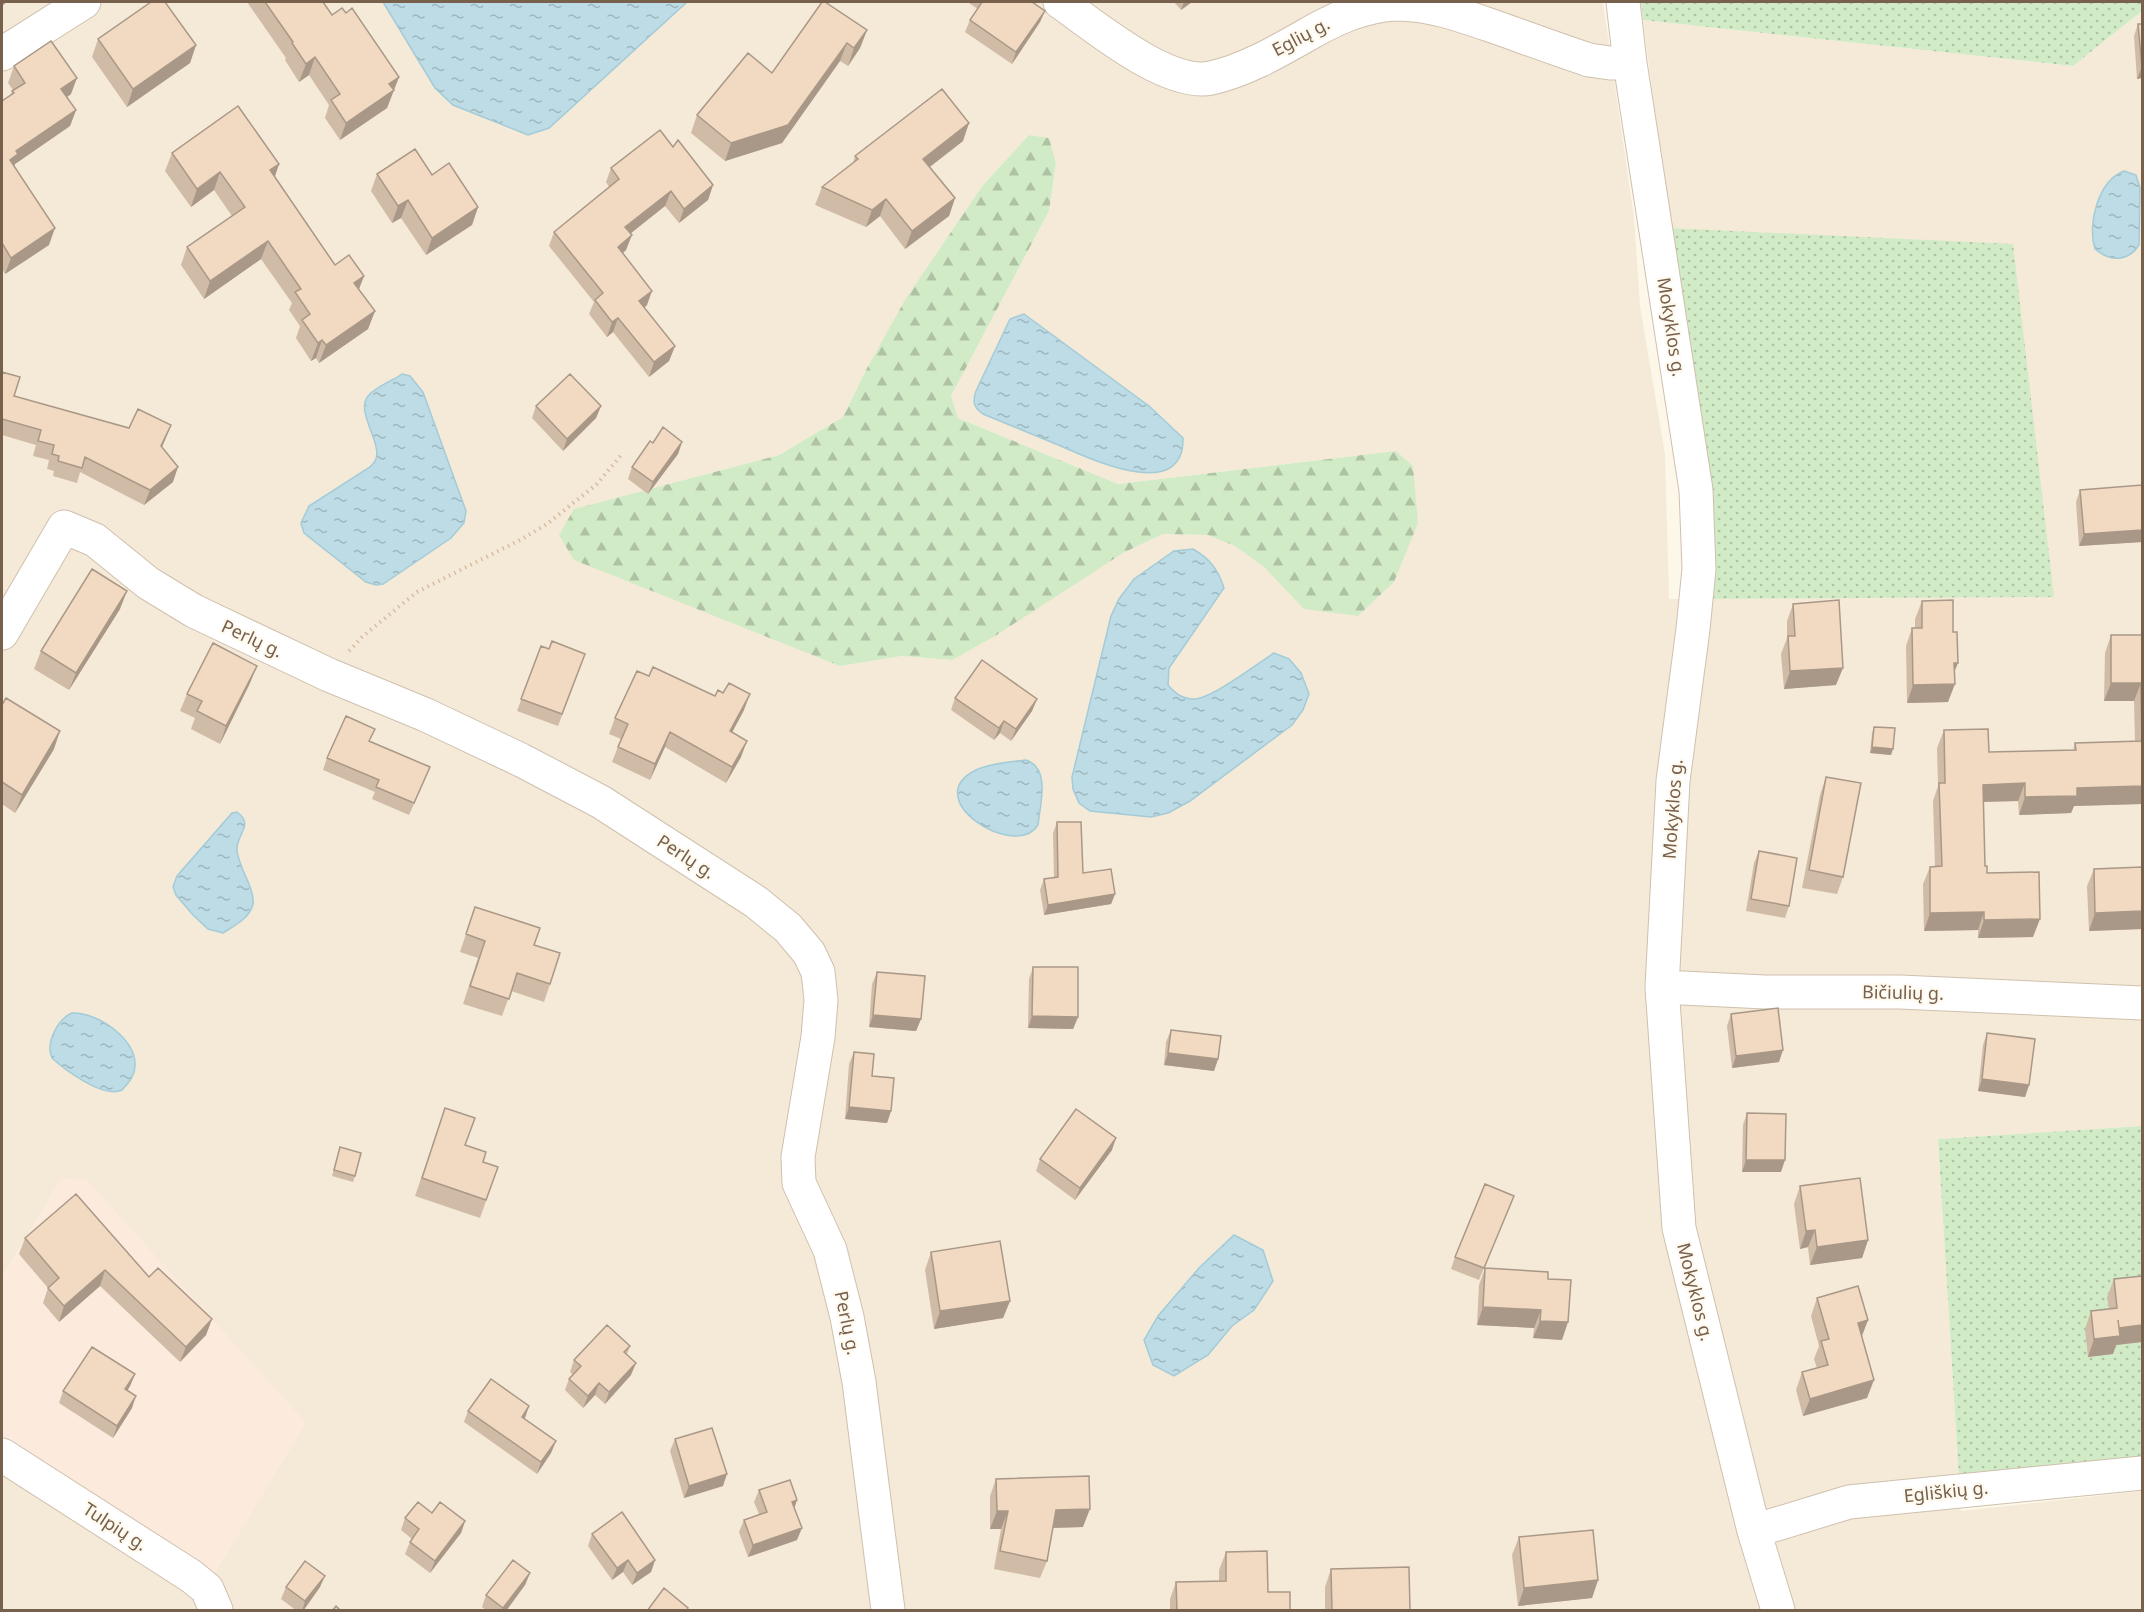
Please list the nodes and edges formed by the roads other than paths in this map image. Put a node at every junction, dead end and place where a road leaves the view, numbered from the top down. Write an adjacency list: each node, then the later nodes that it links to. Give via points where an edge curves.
1 (84, 2): 4 (street)
2 (1060, 2): 5 (street, Eglių g., via 1157,67 1184,77 1210,78 1240,68 1331,21 1395,4 1463,16 1589,60)
3 (1623, 2): 5 (street, Mokyklos g.)
4 (2, 54)
5 (1630, 63): 7 (street, Mokyklos g., via 1696,501 1699,569 1673,781)
6 (2, 633): 13 (street, Perlų g., via 63,527 95,540 148,583 194,611 329,675 426,715 601,802 756,902 788,928 809,953 818,972 821,1000 798,1157 799,1184 830,1251 847,1317)
7 (1662, 987): 8 (street, Bičiulių g.); 11 (street, Mokyklos g., via 1679,1228)
8 (2142, 1003)
9 (2, 1455): 12 (street, Tulpių g., via 191,1576 207,1589)
10 (2142, 1473): 11 (street, Egliškių g., via 1849,1502)
11 (1754, 1531): 14 (street, Mokyklos g.)
12 (216, 1611)
13 (888, 1611)
14 (1778, 1611)

